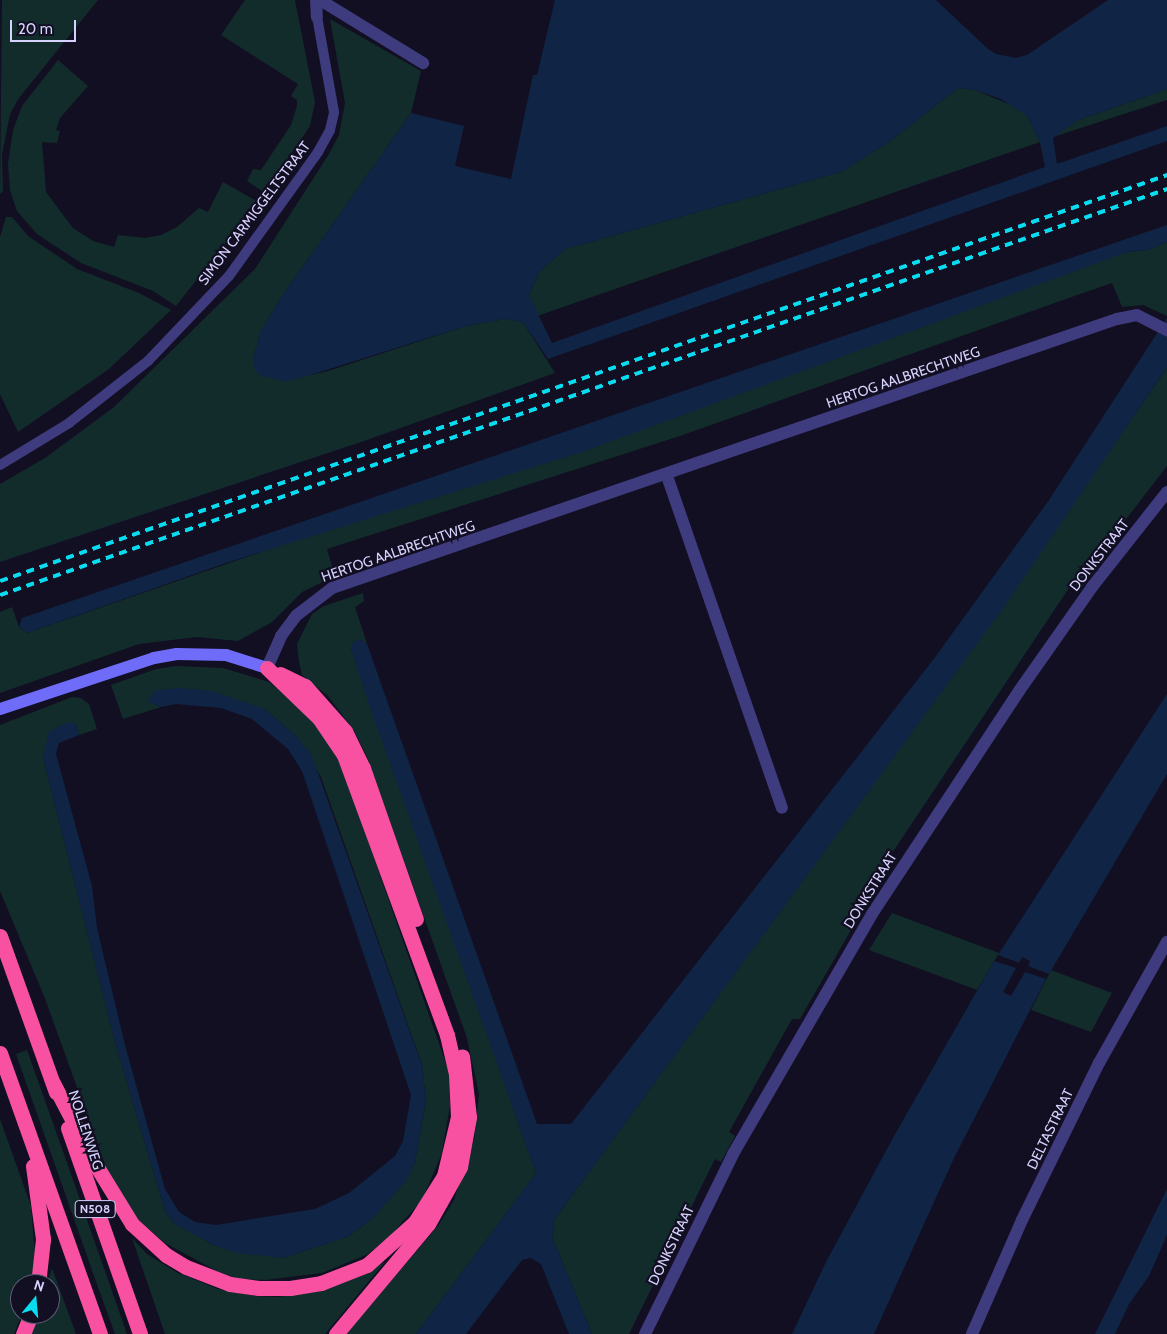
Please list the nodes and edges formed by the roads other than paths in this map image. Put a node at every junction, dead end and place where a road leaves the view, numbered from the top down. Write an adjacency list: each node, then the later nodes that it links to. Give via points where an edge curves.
1 (318, 0): 2 (street, SIMON CARMIGGELTSTRAAT); 3 (street, SIMON CARMIGGELTSTRAAT)
2 (317, 17): 5 (lane, SIMON CARMIGGELTSTRAAT, via 334,112 330,130 318,152 229,276 148,361 69,423)
3 (423, 63)
4 (1167, 330): 6 (street, HERTOG AALBRECHTWEG, via 1137,314 1117,319)
5 (0, 465)
6 (667, 476): 8 (street, HERTOG AALBRECHTWEG, via 332,588 296,614); 10 (street)
7 (1167, 492): 20 (street, DONKSTRAAT, via 1092,587 1010,703 872,914 733,1154)
8 (267, 668): 9 (main road, via 226,655 177,654 154,658); 14 (highway, via 319,718 344,755 447,1035 456,1074 458,1116 444,1176 415,1222 367,1265 321,1283 290,1288 230,1284 186,1267 166,1255 132,1224 96,1167); 19 (highway, via 305,686 345,731 356,751 457,1036 469,1095 469,1117 460,1167 444,1201 384,1279)
9 (0, 710)
10 (782, 808)
11 (0, 936): 14 (highway, NOLLENWEG / N508)
12 (1167, 942): 21 (street, DELTASTRAAT, via 1099,1063 1022,1220)
13 (0, 1053): 15 (highway, N508)
14 (53, 1083): 18 (highway, NOLLENWEG / N508)
15 (28, 1135): 16 (highway, via 43,1239); 17 (highway, N508)
16 (39, 1274)
17 (100, 1334)
18 (140, 1334)
19 (336, 1334)
20 (645, 1334)
21 (972, 1334)

